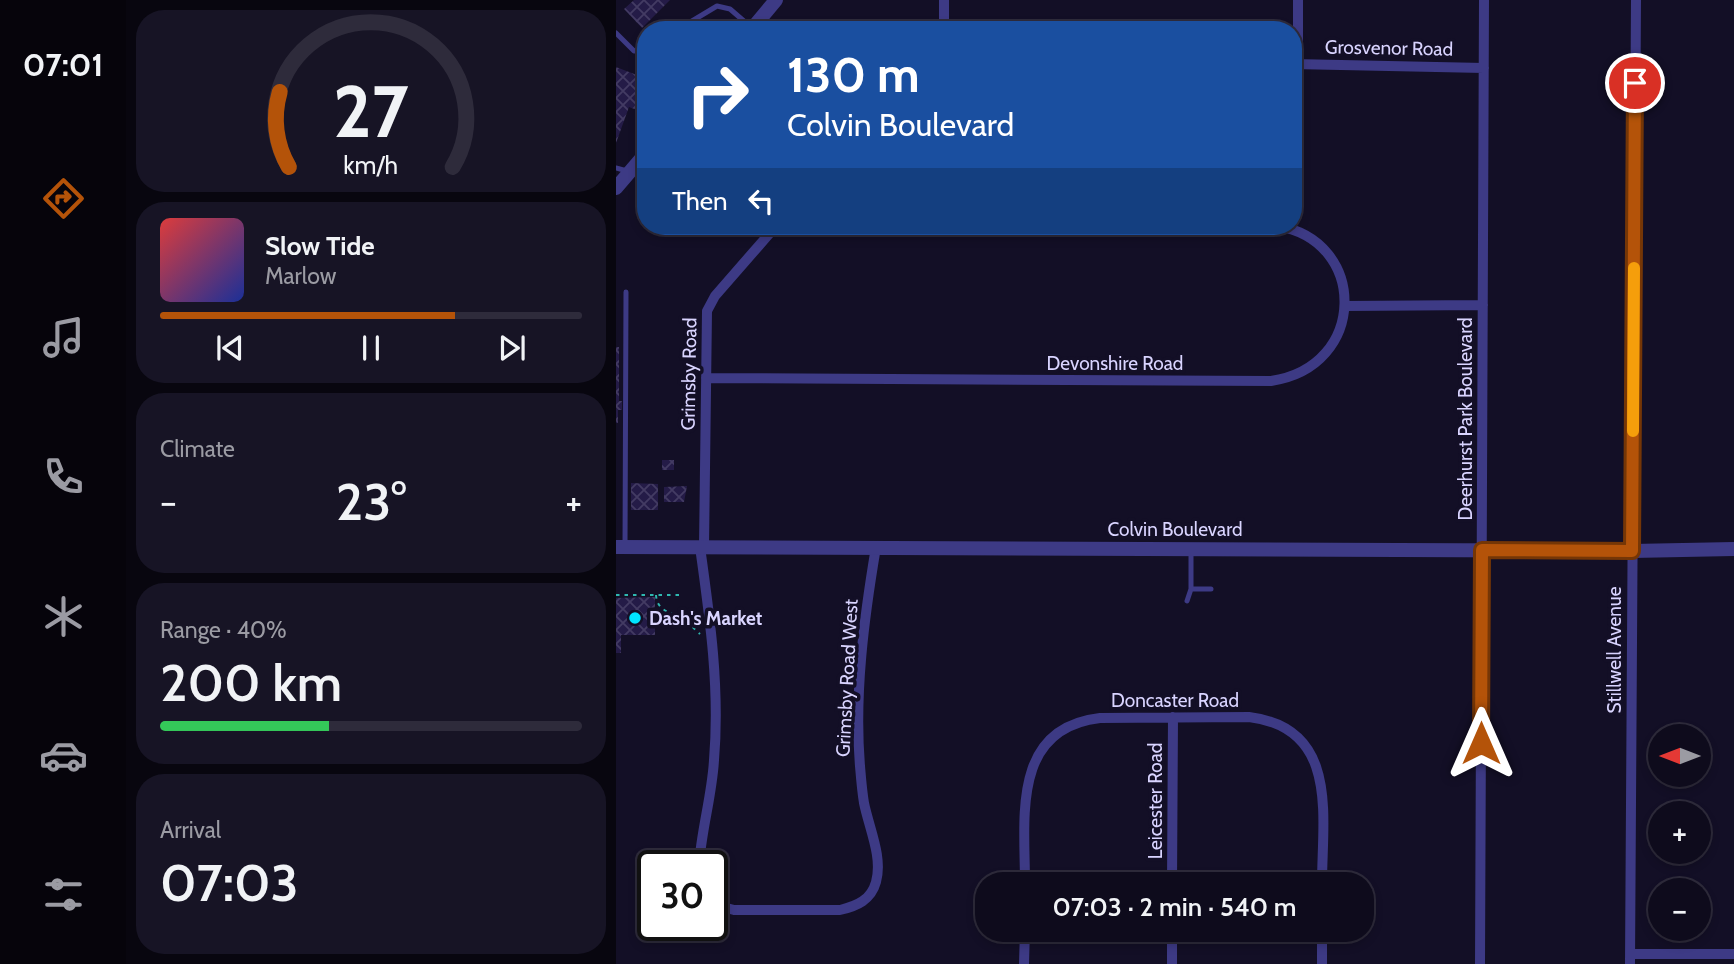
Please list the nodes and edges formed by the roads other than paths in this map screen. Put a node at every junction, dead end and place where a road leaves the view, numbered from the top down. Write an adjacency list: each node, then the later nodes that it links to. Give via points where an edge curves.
1 (776, 0): 8 (street)
2 (944, 0): 9 (street)
3 (1298, 0): 10 (street)
4 (1484, 0): 14 (street, Deerhurst Park Boulevard)
5 (1636, 0): 29 (street, Stillwell Avenue)
6 (692, 21): 7 (lane, via 717,6 730,9)
7 (743, 21)
8 (758, 21)
9 (944, 21)
10 (1297, 21)
11 (616, 33): 12 (lane)
12 (637, 50)
13 (1302, 64): 14 (street, Grosvenor Road)
14 (1484, 68): 20 (street, Deerhurst Park Boulevard)
15 (623, 170): 16 (street)
16 (616, 188)
17 (1302, 234): 21 (street, via 1326,254 1341,279)
18 (768, 235): 22 (street, Grimsby Road, via 710,304)
19 (626, 292): 23 (lane)
20 (1483, 305): 21 (street); 28 (street, Deerhurst Park Boulevard)
21 (1345, 306): 22 (street, Devonshire Road, via 1340,330 1318,362 1296,376 1272,380)
22 (706, 378): 24 (street, Grimsby Road)
23 (621, 547): 24 (street, Colvin Boulevard)
24 (702, 547): 25 (street, Colvin Boulevard); 34 (street, via 716,736)
25 (876, 547): 26 (street, Colvin Boulevard); 38 (street, Grimsby Road West, via 863,634 859,739 864,802 878,871 872,892 856,906 840,910)
26 (1191, 549): 28 (street, Colvin Boulevard); 30 (lane)
27 (1734, 549): 29 (street, Colvin Boulevard)
28 (1482, 550): 29 (street, Colvin Boulevard); 47 (street, Deerhurst Park Boulevard)
29 (1632, 551): 43 (street, Stillwell Avenue)
30 (1191, 589): 31 (lane); 32 (lane)
31 (1211, 589)
32 (1187, 601)
33 (1173, 717): 35 (street, Doncaster Road, via 1083,720 1048,740 1027,786); 36 (street, Leicester Road); 37 (street, Doncaster Road, via 1264,719 1300,738 1315,761 1322,787)
34 (700, 850)
35 (1025, 872)
36 (1172, 872)
37 (1322, 872)
38 (728, 908)
39 (1025, 942): 44 (street)
40 (1172, 942): 45 (street)
41 (1322, 942): 46 (street)
42 (1734, 954): 43 (street)
43 (1630, 959)
44 (1024, 964)
45 (1172, 964)
46 (1322, 964)
47 (1480, 964)

